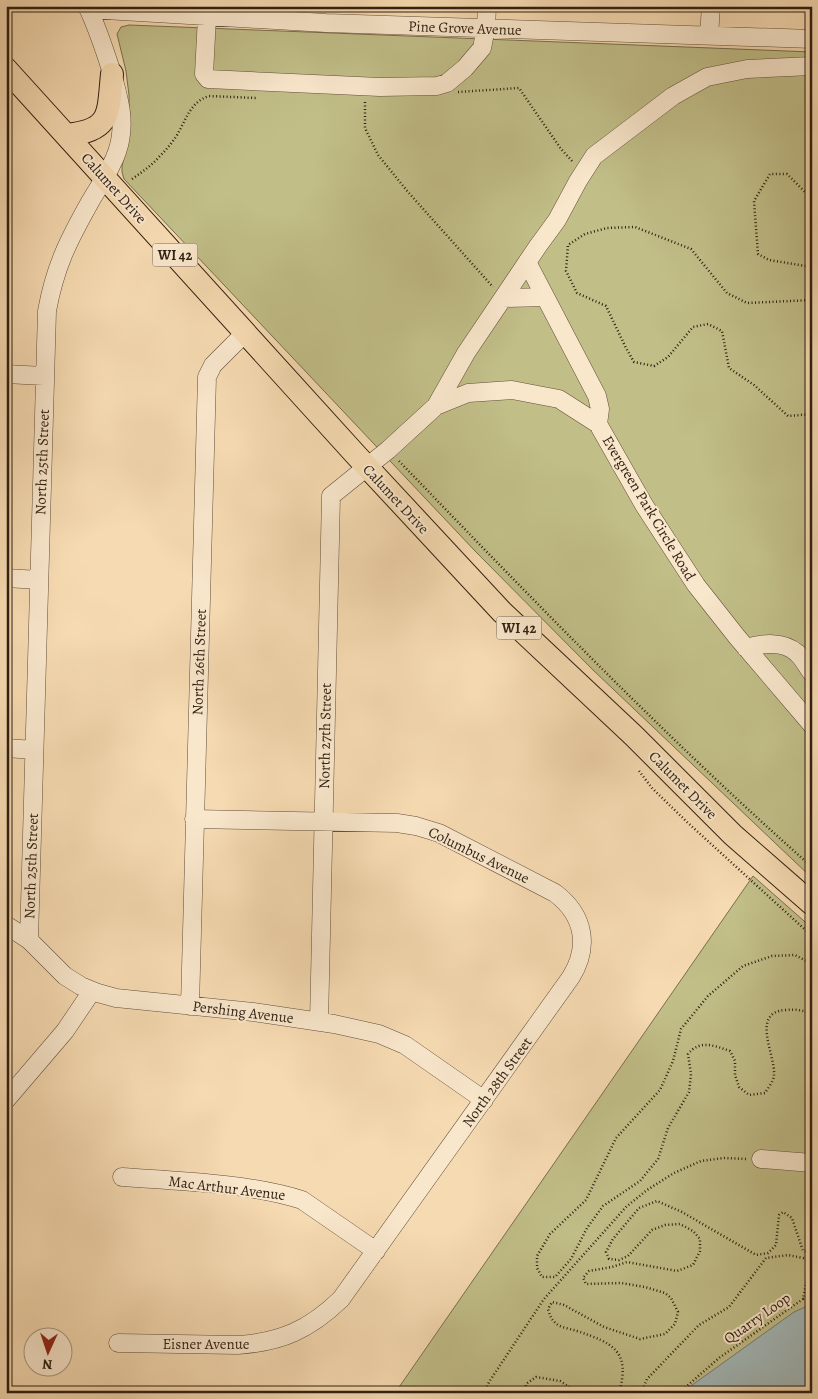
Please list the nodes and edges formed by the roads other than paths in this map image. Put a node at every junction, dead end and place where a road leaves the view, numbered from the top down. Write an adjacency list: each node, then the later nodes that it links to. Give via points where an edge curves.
1 (487, 6): 6 (street)
2 (711, 6): 7 (street)
3 (88, 8): 5 (street, Pine Grove Avenue); 11 (street, North 25th Street)
4 (261, 13): 5 (street, Pine Grove Avenue); 6 (street, Pine Grove Avenue)
5 (206, 17): 6 (street, via 204,74 208,79 380,87 447,83 482,48)
6 (486, 28): 7 (street, Pine Grove Avenue)
7 (709, 36): 8 (street, Pine Grove Avenue)
8 (812, 39)
9 (812, 66): 14 (street, Evergreen Park Circle Road, via 747,69 707,77 673,96 594,156 557,220)
10 (6, 69): 12 (main road, Calumet Drive / WI 42)
11 (112, 74): 12 (main road, via 108,106 101,124 90,131); 13 (street, North 25th Street, via 119,98 122,132 118,152)
12 (67, 136): 13 (main road, Calumet Drive / WI 42)
13 (105, 178): 17 (main road, Calumet Drive / WI 42); 19 (street, North 25th Street, via 58,265 47,311)
14 (527, 262): 15 (street); 16 (street, Evergreen Park Circle Road)
15 (544, 297): 16 (street); 21 (street, via 597,396 600,409)
16 (503, 298): 20 (street, Evergreen Park Circle Road, via 466,352)
17 (245, 333): 22 (main road, Calumet Drive / WI 42); 30 (street, North 26th Street, via 213,364 207,376)
18 (6, 374): 19 (street)
19 (44, 376): 24 (street, North 25th Street)
20 (436, 406): 21 (street, Evergreen Park Circle Road, via 468,393 512,390 559,399); 22 (street, Evergreen Park Circle Road)
21 (598, 424): 25 (street, Evergreen Park Circle Road, via 644,505 696,585)
22 (366, 466): 31 (street, North 27th Street, via 331,496); 32 (main road, Calumet Drive / WI 42, via 502,612 733,835)
23 (6, 578): 24 (street)
24 (39, 580): 29 (street, North 25th Street)
25 (746, 648): 26 (street, via 758,644 786,646 798,654); 27 (street, Evergreen Park Circle Road)
26 (812, 673)
27 (812, 725)
28 (6, 748): 29 (street)
29 (34, 750): 35 (street, North 25th Street)
30 (194, 819): 31 (street, Columbus Avenue); 37 (street, North 26th Street)
31 (324, 820): 33 (street, Columbus Avenue, via 397,822 439,833 555,893); 38 (street, North 27th Street)
32 (812, 904)
33 (569, 905): 40 (street, North 28th Street, via 582,932 581,958)
34 (6, 925): 35 (street, Pershing Avenue)
35 (29, 940): 36 (street, Pershing Avenue, via 66,976)
36 (92, 991): 37 (street, Pershing Avenue, via 116,998); 39 (street, via 65,1031)
37 (190, 1006): 38 (street, Pershing Avenue)
38 (319, 1022): 40 (street, Pershing Avenue, via 390,1038 405,1045)
39 (6, 1100)
40 (484, 1100): 44 (street, North 28th Street)
41 (761, 1159): 42 (street)
42 (812, 1163)
43 (122, 1178): 44 (street, Mac Arthur Avenue, via 193,1182 290,1196 302,1200)
44 (376, 1251): 45 (street, Eisner Avenue, via 341,1299 312,1323 276,1340 238,1345)
45 (118, 1343)

